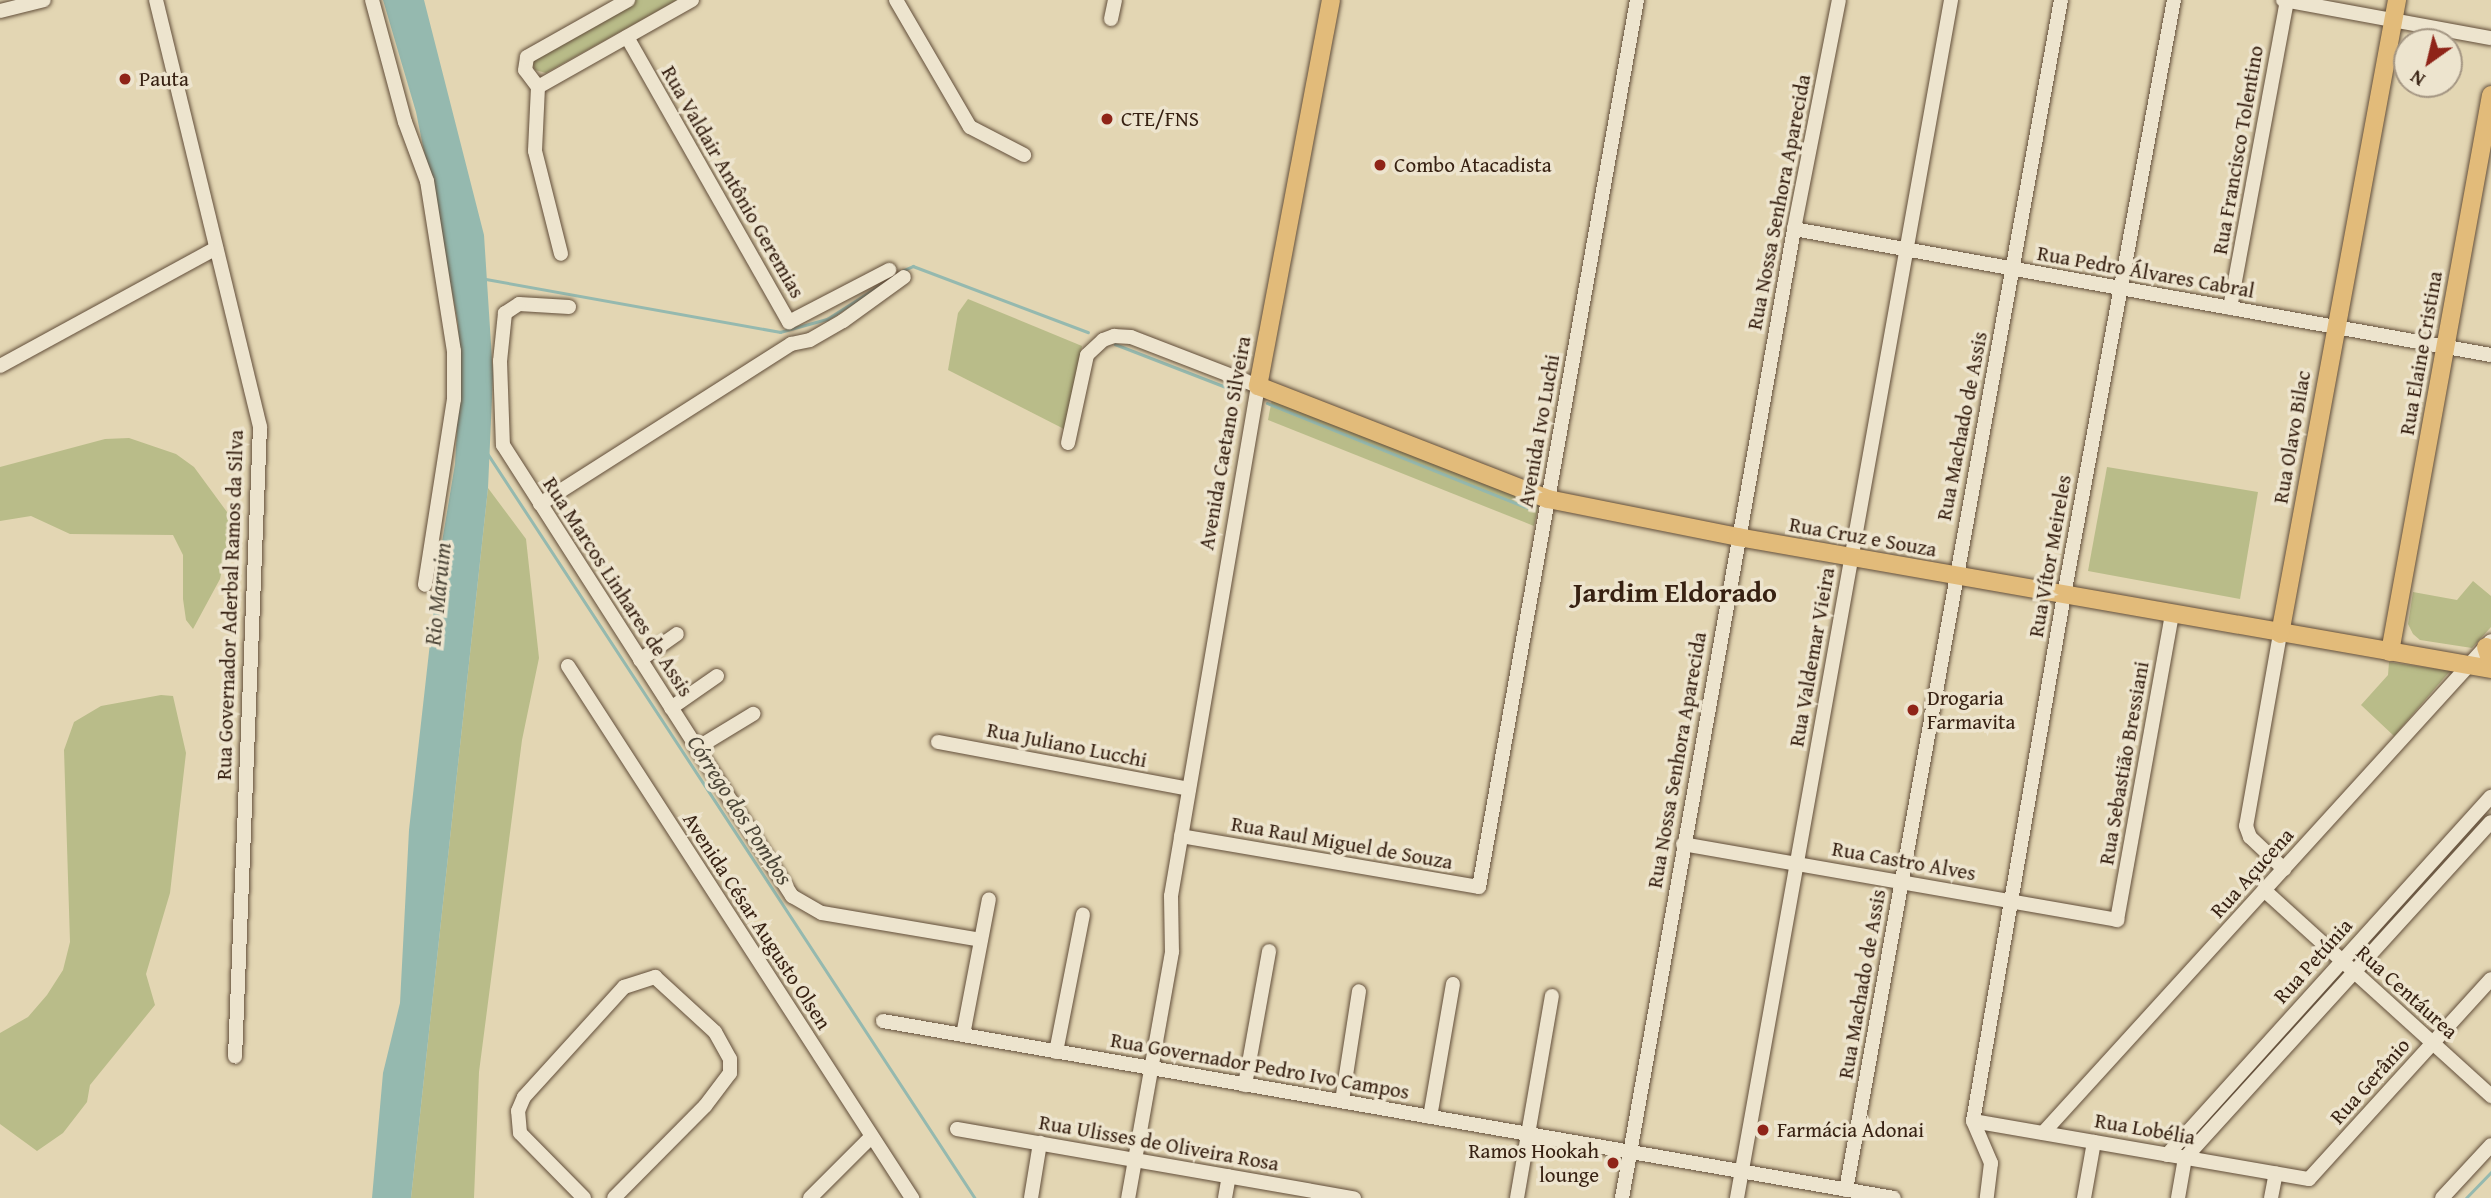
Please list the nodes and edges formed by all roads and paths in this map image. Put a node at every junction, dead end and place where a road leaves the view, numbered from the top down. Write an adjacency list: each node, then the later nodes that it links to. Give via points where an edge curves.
1 (11, 0): 17 (street)
2 (44, 0): 17 (street)
3 (156, 0): 26 (street, Rua Governador Aderbal Ramos da Silva)
4 (372, 0): 48 (street, via 405,122 427,181 454,351 454,399)
5 (628, 0): 22 (street, via 527,57 525,70)
6 (692, 0): 20 (street)
7 (895, 0): 24 (street, via 970,127)
8 (1115, 0): 18 (street)
9 (1331, 0): 41 (main road, Avenida Caetano Silveira)
10 (1637, 0): 43 (street, Avenida Ivo Luchi)
11 (1839, 0): 25 (street, Rua Nossa Senhora Aparecida)
12 (1951, 0): 27 (street, Rua Valdemar Vieira)
13 (2061, 0): 29 (street, Rua Machado de Assis)
14 (2174, 0): 32 (street, Rua Vítor Meireles)
15 (2285, 0): 19 (street); 34 (street, Rua Francisco Tolentino)
16 (2397, 0): 19 (main road, Rua Olavo Bilac)
17 (0, 11)
18 (1111, 19)
19 (2393, 20): 21 (street); 36 (main road, Rua Olavo Bilac)
20 (627, 37): 22 (street); 35 (street, Rua Valdair Antônio Geremias)
21 (2491, 38)
22 (538, 87): 28 (street, via 535,151)
23 (2491, 94): 38 (main road, Rua Elaine Cristina)
24 (1024, 155)
25 (1794, 229): 27 (street, Rua Pedro Álvares Cabral); 45 (street, Rua Nossa Senhora Aparecida)
26 (216, 248): 40 (street); 92 (street, Rua Governador Aderbal Ramos da Silva, via 250,371 261,453 250,609)
27 (1906, 250): 29 (street, Rua Pedro Álvares Cabral); 46 (street, Rua Valdemar Vieira)
28 (561, 254)
29 (2013, 269): 32 (street, Rua Pedro Álvares Cabral); 47 (street, Rua Machado de Assis)
30 (890, 270): 35 (street, Rua Valdair Antônio Geremias)
31 (904, 277): 37 (street, via 843,321 810,340)
32 (2122, 288): 34 (street, Rua Pedro Álvares Cabral); 49 (street, Rua Vítor Meireles)
33 (569, 307): 44 (street, Rua Marcos Linhares de Assis, via 519,304 508,309 503,323 503,445)
34 (2230, 308): 36 (street, Rua Pedro Álvares Cabral)
35 (789, 323): 37 (street)
36 (2335, 327): 38 (street, Rua Pedro Álvares Cabral); 53 (main road, Rua Olavo Bilac)
37 (790, 343): 44 (street)
38 (2445, 347): 39 (street, Rua Pedro Álvares Cabral); 51 (main road, Rua Elaine Cristina)
39 (2491, 355)
40 (0, 366)
41 (1258, 386): 42 (street, via 1131,337 1114,336 1087,355); 43 (main road, Rua Cruz e Souza); 65 (street, Avenida Caetano Silveira)
42 (1068, 443)
43 (1548, 499): 45 (main road, Rua Cruz e Souza); 73 (street, Avenida Ivo Luchi)
44 (540, 504): 57 (street, Rua Marcos Linhares de Assis)
45 (1738, 537): 46 (main road, Rua Cruz e Souza); 70 (street, Rua Nossa Senhora Aparecida)
46 (1851, 558): 47 (main road, Rua Cruz e Souza); 71 (street, Rua Valdemar Vieira)
47 (1956, 576): 49 (main road, Rua Cruz e Souza); 74 (street, Rua Machado de Assis)
48 (425, 585)
49 (2064, 595): 50 (main road, Rua Cruz e Souza); 77 (street, Rua Vítor Meireles)
50 (2172, 615): 53 (main road, Rua Cruz e Souza); 79 (street, Rua Sebastião Bressiani)
51 (2395, 619): 54 (main road, Rua Elaine Cristina); 55 (main road, via 2407,641)
52 (677, 634): 57 (street)
53 (2280, 634): 54 (main road, Rua Cruz e Souza); 72 (street, Rua Olavo Bilac, via 2246,826 2250,837)
54 (2389, 652): 55 (main road, Rua Cruz e Souza)
55 (2424, 657): 56 (main road, Rua Cruz e Souza)
56 (2484, 658): 60 (main road); 72 (street, Rua Açucena)
57 (640, 660): 61 (street, Rua Marcos Linhares de Assis)
58 (568, 666): 102 (street, Avenida César Augusto Olsen)
59 (717, 676): 61 (street)
60 (2491, 680)
61 (671, 708): 64 (street, Rua Marcos Linhares de Assis)
62 (752, 714): 64 (street)
63 (937, 742): 65 (street, Rua Juliano Lucchi)
64 (697, 748): 80 (street, Rua Marcos Linhares de Assis, via 797,901 822,913)
65 (1189, 789): 68 (street, Avenida Caetano Silveira)
66 (2491, 797): 82 (street, Rua Petúnia)
67 (2491, 822): 69 (street, Rua Petúnia)
68 (1181, 836): 73 (street, Rua Raul Miguel de Souza, via 1479,887); 93 (street, Avenida Caetano Silveira, via 1171,896 1172,952)
69 (2486, 838): 83 (street, Rua Petúnia)
70 (1683, 844): 71 (street, Rua Castro Alves); 106 (street, Rua Nossa Senhora Aparecida)
71 (1797, 864): 74 (street, Rua Castro Alves); 110 (street, Rua Valdemar Vieira)
72 (2284, 869): 75 (street, Rua Açucena)
73 (1482, 870)
74 (1901, 882): 77 (street, Rua Castro Alves); 114 (street, Rua Machado de Assis)
75 (2264, 890): 82 (street, Rua Centáurea); 100 (street, Rua Açucena)
76 (989, 899): 80 (street)
77 (2010, 901): 79 (street, Rua Castro Alves); 98 (street, Rua Vítor Meireles)
78 (1083, 915): 91 (street)
79 (2117, 920)
80 (981, 940): 89 (street)
81 (1269, 951): 94 (street)
82 (2342, 961): 83 (street, Rua Centáurea); 107 (street, Rua Petúnia)
83 (2354, 972): 90 (street, Rua Centáurea); 108 (street, Rua Petúnia)
84 (2491, 979): 90 (street, Rua Gerânio)
85 (1454, 984): 97 (street)
86 (1359, 991): 96 (street)
87 (1552, 996): 101 (street)
88 (883, 1021): 89 (street, Rua Governador Pedro Ivo Campos)
89 (963, 1035): 91 (street, Rua Governador Pedro Ivo Campos)
90 (2432, 1044): 95 (street, Rua Centáurea); 113 (street, Rua Gerânio)
91 (1056, 1052): 93 (street, Rua Governador Pedro Ivo Campos)
92 (234, 1056)
93 (1151, 1068): 94 (street, Rua Governador Pedro Ivo Campos); 109 (street, Avenida Caetano Silveira)
94 (1245, 1084): 96 (street, Rua Governador Pedro Ivo Campos)
95 (2491, 1097)
96 (1342, 1101): 97 (street, Rua Governador Pedro Ivo Campos)
97 (1430, 1117): 101 (street, Rua Governador Pedro Ivo Campos)
98 (1973, 1121): 100 (street, Rua Lobélia); 128 (street, via 1991,1163)
99 (957, 1129): 104 (street, Rua Ulisses de Oliveira Rosa)
100 (2043, 1133): 103 (street, Rua Lobélia)
101 (1528, 1134): 106 (street, Rua Governador Pedro Ivo Campos); 124 (street)
102 (871, 1137): 118 (street); 119 (street, Avenida César Augusto Olsen)
103 (2094, 1142): 107 (street, Rua Lobélia); 129 (street)
104 (1040, 1143): 109 (street, Rua Ulisses de Oliveira Rosa); 120 (street)
105 (2491, 1144): 132 (street)
106 (1630, 1152): 110 (street, Rua Governador Pedro Ivo Campos); 125 (street, Rua Nossa Senhora Aparecida)
107 (2167, 1154): 108 (street, Rua Lobélia)
108 (2185, 1158): 111 (street, Rua Lobélia); 130 (street)
109 (1135, 1160): 112 (street, Rua Ulisses de Oliveira Rosa); 121 (street, Avenida Caetano Silveira)
110 (1742, 1171): 114 (street, Rua Governador Pedro Ivo Campos); 126 (street, Rua Valdemar Vieira)
111 (2276, 1173): 113 (street, Rua Lobélia); 131 (street)
112 (1229, 1176): 115 (street, Rua Ulisses de Oliveira Rosa); 122 (street)
113 (2309, 1179)
114 (1846, 1190): 127 (street, Rua Governador Pedro Ivo Campos)
115 (1321, 1195): 123 (street, Rua Ulisses de Oliveira Rosa)
116 (584, 1198): 117 (street, via 520,1133 518,1111 524,1097 624,987 644,978 666,983 715,1032 730,1059 730,1073)
117 (614, 1198)
118 (810, 1198)
119 (912, 1198)
120 (1031, 1198)
121 (1128, 1198)
122 (1225, 1198)
123 (1354, 1198)
124 (1517, 1198)
125 (1622, 1198)
126 (1737, 1198)
127 (1891, 1198)
128 (1987, 1198)
129 (2084, 1198)
130 (2178, 1198)
131 (2271, 1198)
132 (2442, 1198)

